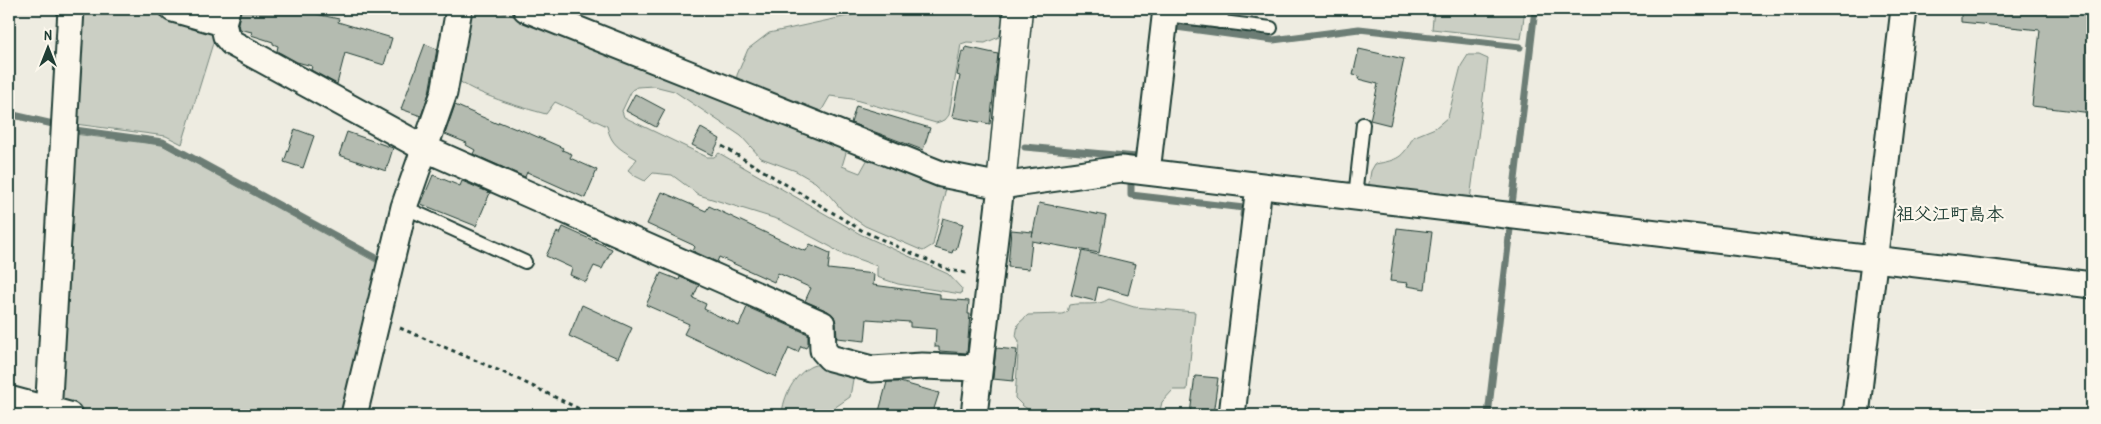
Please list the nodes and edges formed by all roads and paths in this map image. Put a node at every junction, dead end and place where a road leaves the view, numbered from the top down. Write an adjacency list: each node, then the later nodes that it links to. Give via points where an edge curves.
1 (71, 9): 27 (street)
2 (173, 9): 9 (street)
3 (460, 9): 14 (street, via 444,93)
4 (526, 9): 16 (street, via 941,174)
5 (1018, 9): 16 (street)
6 (1224, 9): 10 (lane)
7 (1904, 9): 20 (street)
8 (1166, 12): 10 (lane); 15 (street)
9 (225, 16): 14 (street, via 226,36 232,43)
10 (1219, 22): 11 (lane)
11 (1271, 28)
12 (1363, 124): 18 (lane)
13 (722, 146): 22 (path, via 863,230 949,270)
14 (424, 148): 19 (street); 25 (street, via 822,324 822,350 830,358 872,369 922,366)
15 (1147, 172): 16 (street, via 1122,169); 17 (street)
16 (1001, 186): 22 (street)
17 (1259, 186): 18 (street); 31 (street)
18 (1355, 197): 20 (street)
19 (404, 207): 21 (lane); 24 (street)
20 (1875, 259): 23 (street); 32 (street)
21 (526, 262)
22 (990, 278): 25 (street)
23 (2092, 285)
24 (379, 319): 28 (street); 29 (path)
25 (979, 368): 30 (street)
26 (9, 399): 27 (street)
27 (55, 413)
28 (354, 415)
29 (592, 415)
30 (974, 415)
31 (1232, 415)
32 (1856, 415)

